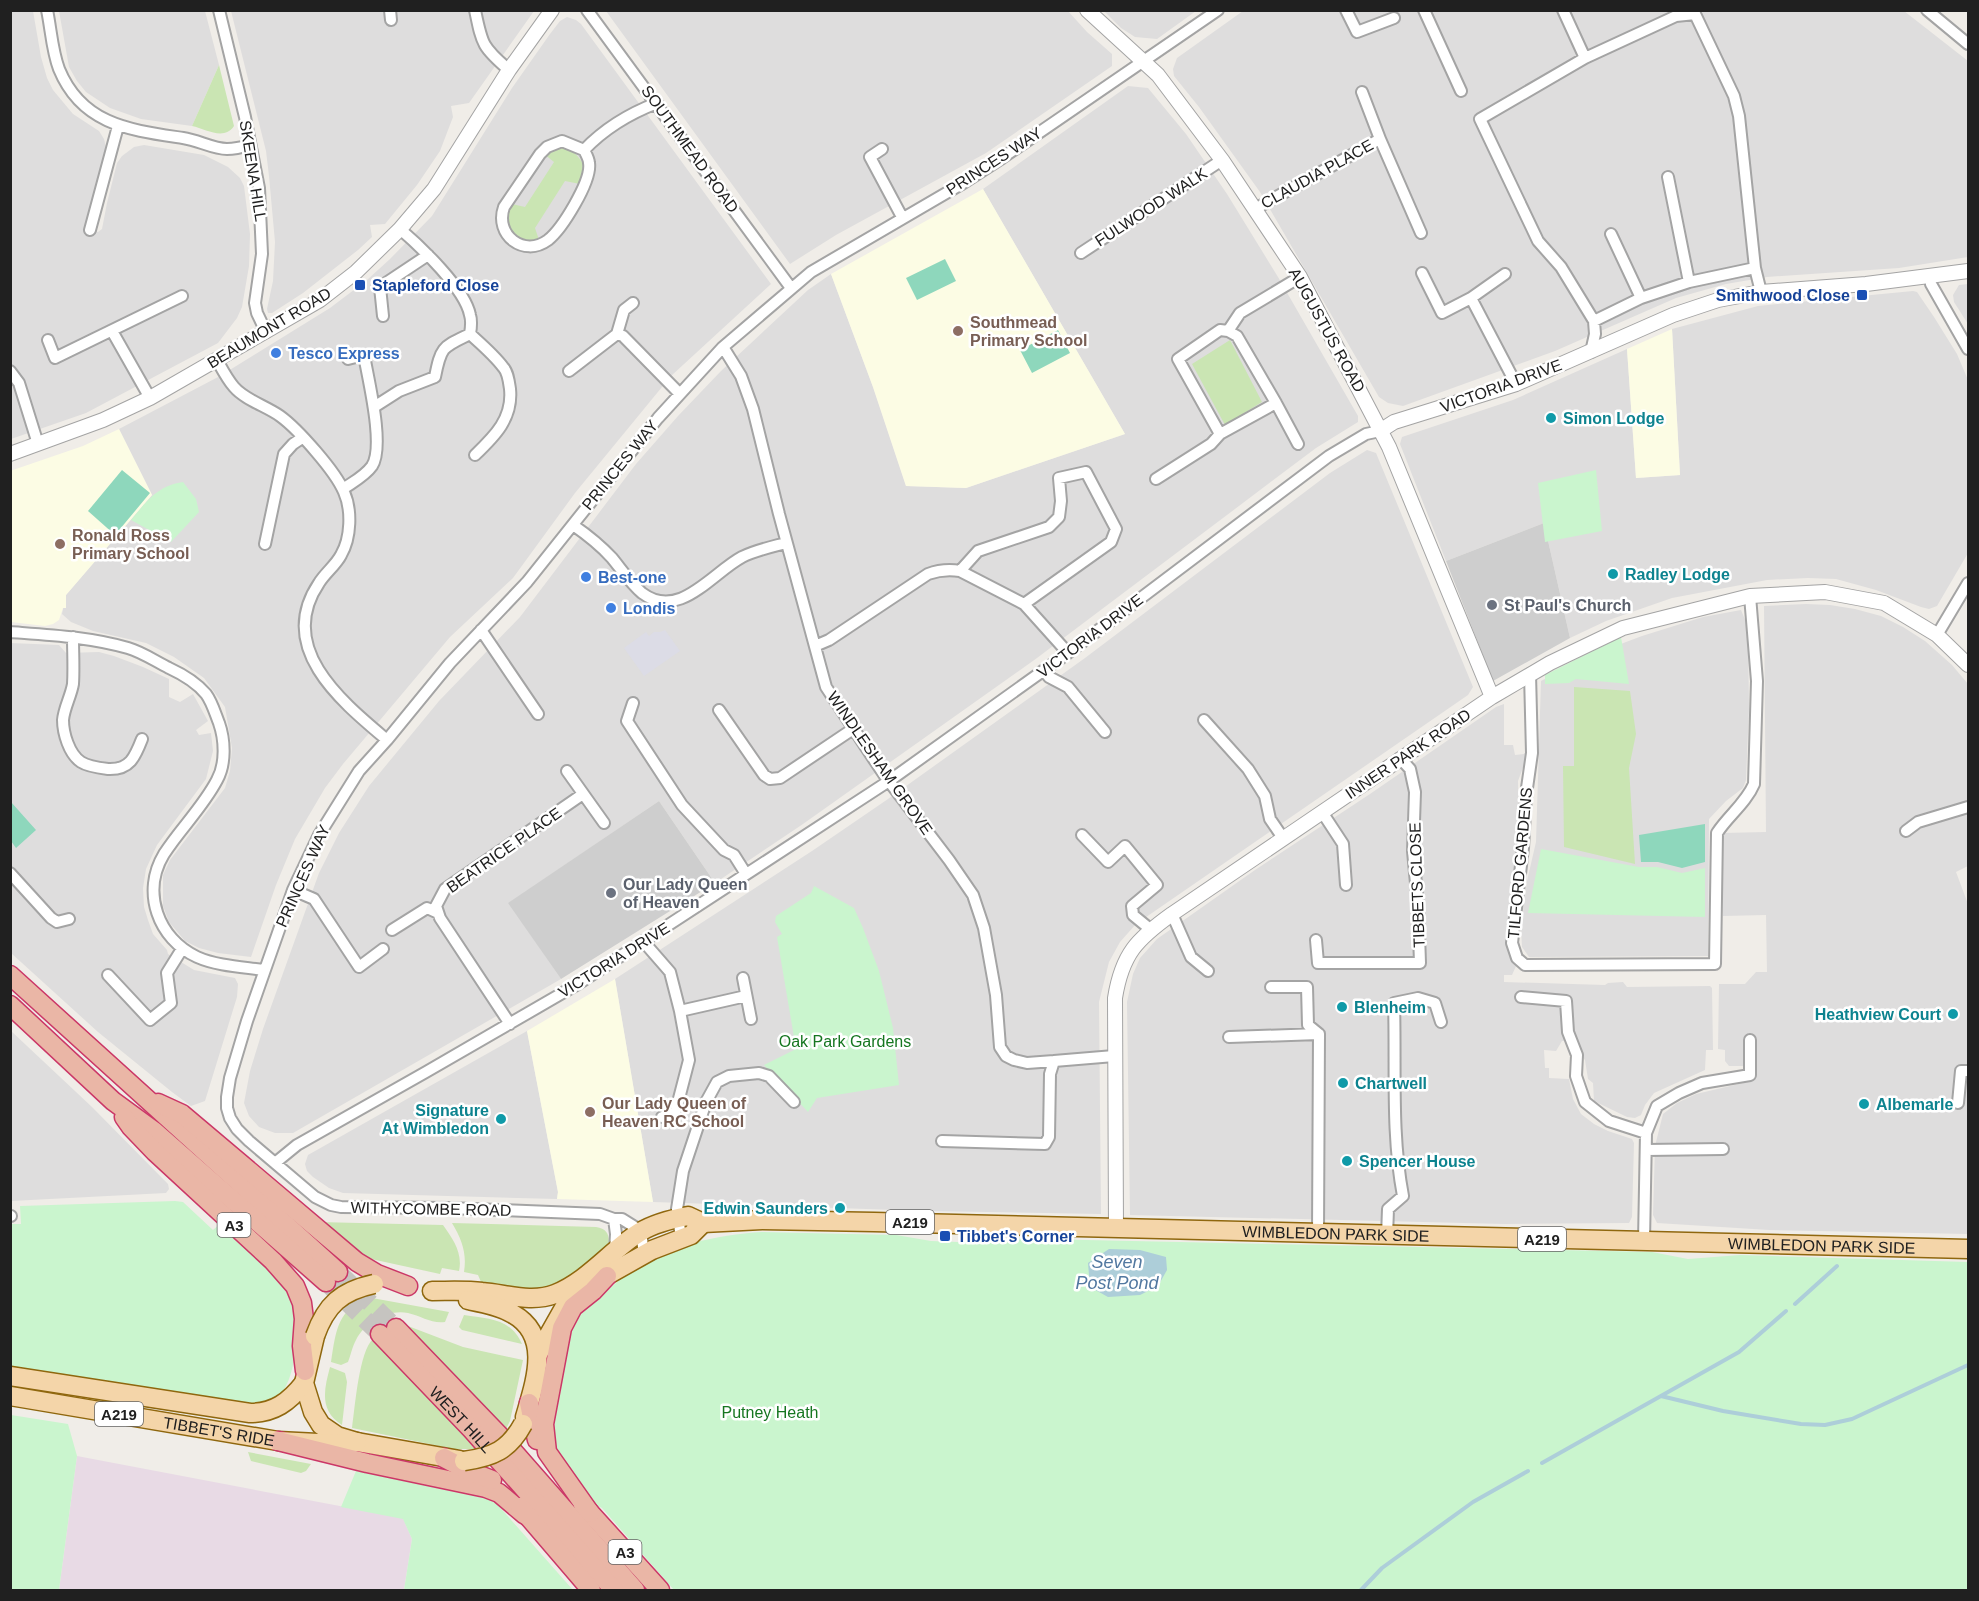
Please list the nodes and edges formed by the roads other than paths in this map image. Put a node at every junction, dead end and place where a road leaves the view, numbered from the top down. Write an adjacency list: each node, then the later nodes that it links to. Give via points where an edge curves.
1 (47, 10): 20 (street, via 58,67 69,89 97,116)
2 (219, 10): 22 (street, SKEENA HILL)
3 (475, 10): 16 (street, via 481,41)
4 (552, 10): 16 (street, BEAUMONT ROAD)
5 (587, 10): 19 (street, SOUTHMEAD ROAD)
6 (1087, 10): 15 (street, AUGUSTUS ROAD)
7 (1218, 10): 15 (street, PRINCES WAY)
8 (1346, 10): 12 (street, via 1357,32)
9 (1424, 10): 17 (street)
10 (1563, 10): 14 (street)
11 (1927, 10): 13 (street)
12 (1394, 18)
13 (1968, 44)
14 (1585, 58): 35 (street, via 1676,16 1695,14 1734,96); 49 (street, via 1480,119 1538,241 1561,267)
15 (1144, 62): 25 (street, AUGUSTUS ROAD); 28 (street, PRINCES WAY, via 960,185)
16 (509, 70): 29 (street, BEAUMONT ROAD, via 434,189)
17 (1461, 91)
18 (1362, 92): 21 (street, CLAUDIA PLACE)
19 (657, 103): 24 (street, via 610,125); 42 (street, SOUTHMEAD ROAD)
20 (118, 126): 22 (street, via 193,139 224,149); 30 (street)
21 (1380, 140): 27 (street, CLAUDIA PLACE); 31 (street, CLAUDIA PLACE)
22 (250, 145): 52 (street, SKEENA HILL, via 259,188 262,234 262,265 255,303)
23 (882, 149): 28 (street, via 870,157)
24 (584, 150): 24 (street, via 589,164 586,184 547,241 534,245 510,239 502,227 501,214 540,154 562,141)
25 (1222, 160): 27 (street, AUGUSTUS ROAD); 33 (street, FULWOOD WALK)
26 (1668, 177): 41 (street)
27 (1255, 209): 39 (street, AUGUSTUS ROAD)
28 (902, 217): 42 (street, PRINCES WAY)
29 (400, 229): 34 (street); 52 (street, BEAUMONT ROAD, via 320,300)
30 (90, 230)
31 (1420, 232)
32 (1611, 234): 46 (street)
33 (1081, 253)
34 (428, 255): 48 (street, via 380,287); 53 (street, via 465,299 471,316)
35 (1755, 268): 41 (street); 43 (street)
36 (1968, 272): 40 (street, VICTORIA DRIVE)
37 (1422, 273): 45 (street, via 1443,313)
38 (1505, 274): 45 (street)
39 (1300, 277): 51 (street, via 1240,313); 68 (street, AUGUSTUS ROAD)
40 (1930, 277): 43 (street, VICTORIA DRIVE); 57 (street)
41 (1689, 282): 46 (street)
42 (791, 288): 56 (street, PRINCES WAY)
43 (1761, 292): 58 (street, VICTORIA DRIVE, via 1694,308)
44 (182, 296): 50 (street)
45 (1471, 298): 63 (street)
46 (1641, 298): 49 (street)
47 (633, 303): 54 (street, via 624,310)
48 (383, 316)
49 (1594, 321): 58 (street)
50 (112, 331): 55 (street, via 56,358); 65 (street)
51 (1228, 331): 66 (street, via 1237,336); 69 (street, via 1220,330 1178,358)
52 (266, 332): 60 (street, BEAUMONT ROAD)
53 (470, 334): 67 (street, via 443,349 435,377 399,391); 74 (street, via 505,368 511,401 498,433)
54 (617, 334): 62 (street); 64 (street)
55 (48, 340)
56 (723, 347): 64 (street, PRINCES WAY); 78 (street, WINDLESHAM GROVE, via 741,376 753,409)
57 (1968, 349)
58 (1592, 352): 63 (street, VICTORIA DRIVE)
59 (348, 359): 67 (street, via 363,356)
60 (217, 360): 65 (street, BEAUMONT ROAD); 70 (street, via 235,388 281,417)
61 (10, 371): 71 (street, via 19,384)
62 (569, 371)
63 (1516, 384): 68 (street, VICTORIA DRIVE, via 1394,422)
64 (680, 393): 77 (street, PRINCES WAY)
65 (150, 398): 71 (street, BEAUMONT ROAD)
66 (1275, 403): 69 (street); 72 (street)
67 (374, 407): 76 (street, via 377,451 373,464)
68 (1380, 430): 89 (street, VICTORIA DRIVE, via 1329,456); 93 (street, AUGUSTUS ROAD)
69 (1220, 434): 75 (street)
70 (302, 438): 76 (street); 79 (street, via 284,454)
71 (38, 444): 73 (street, BEAUMONT ROAD)
72 (1298, 444)
73 (10, 454)
74 (475, 455)
75 (1156, 479)
76 (343, 489): 101 (street, via 349,528 342,554 308,604 304,638 317,668 337,695)
77 (573, 525): 78 (street, via 609,555 642,593 669,603 683,599 741,558); 84 (street, PRINCES WAY)
78 (786, 543): 88 (street, WINDLESHAM GROVE)
79 (265, 544)
80 (960, 571): 83 (street); 83 (street, via 978,551 1049,527 1059,517 1059,478 1086,472 1116,529 1111,542); 88 (street, via 939,569 928,574)
81 (1968, 583): 86 (street)
82 (1750, 596): 86 (street, INNER PARK ROAD, via 1825,592 1884,603); 92 (street, INNER PARK ROAD, via 1623,628); 92 (street, TILFORD GARDENS, via 1757,681 1754,784 1751,793 1717,833 1715,964 1525,965 1517,958 1512,944 1532,753)
83 (1024, 604): 89 (street)
84 (482, 630): 96 (street); 101 (street, PRINCES WAY)
85 (10, 632): 87 (street)
86 (1937, 635): 90 (street, INNER PARK ROAD)
87 (73, 637): 100 (street, via 72,687 63,718 66,740 73,753 81,762 96,767 121,768 135,758); 123 (street, via 128,648 182,674 207,695 222,731 224,759 218,779 163,856 153,883 154,907 167,935)
88 (815, 646): 98 (street, WINDLESHAM GROVE, via 826,687)
89 (1068, 654): 91 (street, VICTORIA DRIVE)
90 (1968, 665)
91 (1044, 671): 99 (street, via 1068,687); 104 (street, VICTORIA DRIVE)
92 (1530, 674): 93 (street, INNER PARK ROAD)
93 (1492, 697): 102 (street, INNER PARK ROAD)
94 (633, 703): 113 (street, via 627,721 681,805 724,850 734,855)
95 (719, 710): 98 (street, via 770,779 780,778)
96 (538, 714)
97 (1204, 720): 111 (street, via 1248,769)
98 (853, 729): 104 (street, WINDLESHAM GROVE)
99 (1106, 732)
100 (142, 739)
101 (387, 740): 115 (street, PRINCES WAY, via 335,806)
102 (1400, 758): 107 (street, INNER PARK ROAD); 121 (street, TIBBETS CLOSE, via 1410,769 1415,792 1413,851 1420,963 1318,963)
103 (567, 771): 105 (street)
104 (889, 781): 113 (street, VICTORIA DRIVE); 142 (street, WINDLESHAM GROVE, via 973,896 984,928 996,995 1000,1047 1014,1060)
105 (583, 794): 108 (street); 116 (street, BEATRICE PLACE, via 445,889 436,906)
106 (1968, 807): 109 (street, via 1918,822)
107 (1322, 812): 111 (street, INNER PARK ROAD); 114 (street, via 1343,844)
108 (604, 823)
109 (1906, 831)
110 (1082, 835): 120 (street, via 1108,862 1125,846 1157,885 1132,906 1133,915)
111 (1283, 838): 117 (street, INNER PARK ROAD)
112 (10, 873): 118 (street, via 51,918 57,922)
113 (746, 874): 122 (street, VICTORIA DRIVE)
114 (1346, 885)
115 (293, 890): 124 (street, via 314,899 360,967); 125 (street, PRINCES WAY)
116 (438, 913): 119 (street, BEATRICE PLACE, via 427,908); 137 (street, BEATRICE PLACE)
117 (1172, 914): 120 (street, INNER PARK ROAD); 126 (street, via 1191,957)
118 (69, 919)
119 (392, 930)
120 (1150, 930): 141 (street, INNER PARK ROAD, via 1129,954 1119,975)
121 (1316, 940)
122 (643, 942): 134 (street, via 670,972); 137 (street, VICTORIA DRIVE)
123 (182, 949): 125 (street, via 210,961); 128 (street, via 167,973 171,1003 150,1020)
124 (383, 949)
125 (264, 970): 145 (street, PRINCES WAY)
126 (1208, 971)
127 (10, 975): 144 (highway, A3)
128 (108, 975)
129 (743, 978): 131 (street)
130 (1271, 987): 138 (street, via 1307,987 1308,1025)
131 (746, 996): 134 (street); 135 (street)
132 (1521, 997): 150 (street, via 1566,1001 1568,1032 1577,1055 1576,1076 1585,1102 1609,1121)
133 (10, 1005): 146 (highway, A3)
134 (680, 1011): 149 (street, via 689,1060 675,1114)
135 (751, 1019)
136 (1441, 1022): 161 (street, via 1435,1003 1418,998 1394,1003 1393,1092 1403,1196 1388,1209)
137 (510, 1024): 154 (street, VICTORIA DRIVE, via 297,1145)
138 (1319, 1034): 139 (street); 160 (street)
139 (1229, 1037)
140 (1750, 1040): 150 (street, via 1750,1075 1702,1083 1679,1093 1657,1106)
141 (1114, 1056): 142 (street, WINDLESHAM GROVE); 158 (street, INNER PARK ROAD)
142 (1054, 1061): 151 (street, via 1050,1074 1049,1137 1045,1144)
143 (1968, 1071): 148 (street, via 1961,1071)
144 (146, 1097): 164 (highway, A3); 170 (highway, A3, via 182,1114 357,1262)
145 (227, 1097): 154 (street, WITHYCOMBE ROAD, via 227,1108 237,1129)
146 (113, 1101): 164 (highway, A3); 175 (highway, A3, via 139,1136 295,1286 304,1319)
147 (794, 1102): 155 (street, via 769,1076 759,1072 729,1076 717,1082 688,1155)
148 (1958, 1103)
149 (662, 1117)
150 (1646, 1133): 153 (street)
151 (942, 1141)
152 (1722, 1149): 153 (street)
153 (1646, 1150): 163 (street)
154 (275, 1163): 156 (street, WITHYCOMBE ROAD, via 315,1197 341,1207 600,1214)
155 (677, 1218): 157 (main road, A219, via 688,1216); 159 (main road, A219); 162 (street)
156 (614, 1219): 159 (street, WITHYCOMBE ROAD, via 629,1222); 166 (street)
157 (703, 1223): 158 (main road, WIMBLEDON PARK SIDE / A219, via 762,1220); 162 (main road, A219, via 691,1235)
158 (1116, 1228): 160 (main road, WIMBLEDON PARK SIDE / A219)
159 (641, 1232): 166 (main road, A219); 167 (street)
160 (1318, 1233): 161 (main road, WIMBLEDON PARK SIDE / A219)
161 (1387, 1236): 163 (main road, WIMBLEDON PARK SIDE / A219)
162 (681, 1238): 167 (main road, A219)
163 (1644, 1241): 165 (main road, WIMBLEDON PARK SIDE / A219)
164 (293, 1242): 169 (highway, A3)
165 (1968, 1249)
166 (614, 1254): 171 (main road, A219, via 566,1288 541,1298)
167 (644, 1254): 168 (main road, A219)
168 (607, 1276): 173 (main road, A219, via 581,1290 564,1308); 182 (highway, A3, via 573,1307 562,1328 544,1424 547,1452)
169 (332, 1277)
170 (408, 1286): 171 (main road, A219); 175 (main road, A219, bridge, via 374,1284 354,1289 336,1301 322,1318)
171 (432, 1291): 173 (main road, A219, via 512,1313 526,1322)
172 (388, 1331): 181 (highway, WEST HILL / A3, via 498,1434)
173 (538, 1354): 177 (main road, A219)
174 (10, 1376): 175 (main road, TIBBET'S RIDE / A219, via 250,1413 274,1410 295,1395)
175 (304, 1377): 179 (main road, A219, via 321,1425)
176 (10, 1396): 178 (main road, TIBBET'S RIDE / A219)
177 (529, 1403): 180 (main road, A219, bridge, via 523,1424 507,1448 485,1458); 182 (highway, A3, via 541,1455 563,1486)
178 (278, 1441): 179 (main road, TIBBET'S RIDE / A219); 181 (highway, via 486,1488)
179 (357, 1442): 180 (main road, A219)
180 (444, 1458): 181 (highway, A3)
181 (539, 1506): 183 (highway, A3); 184 (highway, A3); 185 (highway, A3)
182 (590, 1513): 186 (highway, A3)
183 (591, 1590)
184 (614, 1590)
185 (635, 1590)
186 (660, 1590)

